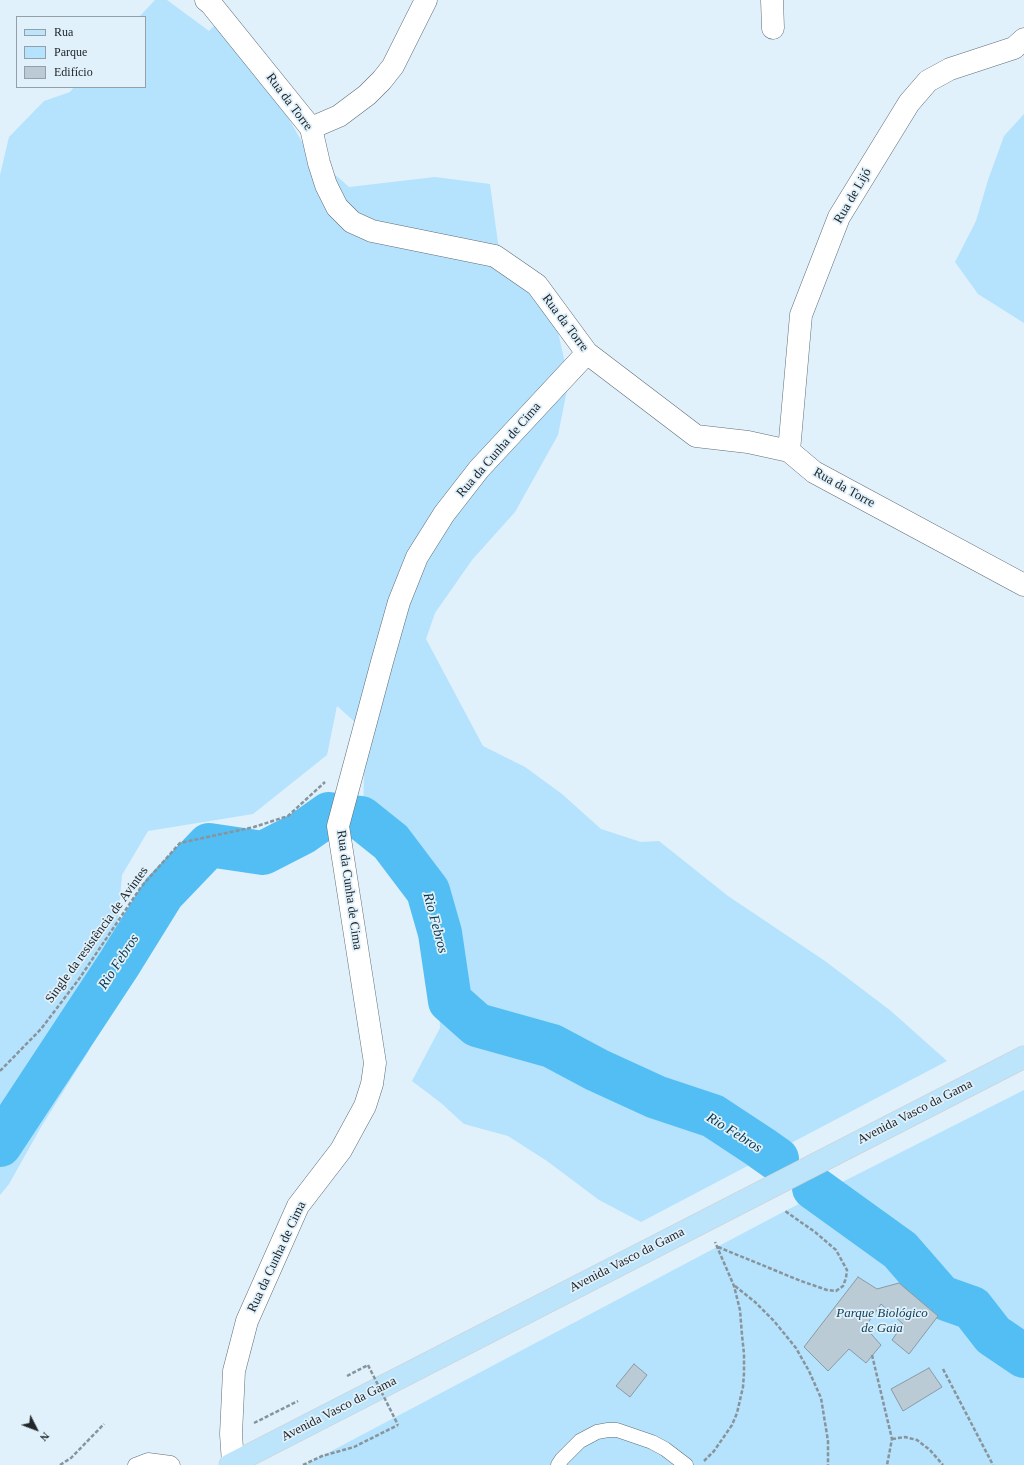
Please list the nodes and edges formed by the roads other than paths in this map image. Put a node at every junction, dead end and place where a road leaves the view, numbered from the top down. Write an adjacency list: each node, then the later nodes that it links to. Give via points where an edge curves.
1 (206, 0): 6 (street, Rua da Torre)
2 (426, 0): 6 (street, via 393,66 382,80 339,116)
3 (772, 0): 4 (street)
4 (773, 28)
5 (1024, 39): 8 (street, Rua de Lijó, via 1014,48 950,68 928,81 909,103 839,218 801,315)
6 (312, 128): 7 (street, Rua da Torre, via 326,185 337,207 352,222 372,230 495,256 536,285)
7 (587, 353): 8 (street, Rua da Torre, via 696,436 748,442); 11 (street, Rua da Cunha de Cima, via 479,469 444,514 417,557 399,602 341,817 375,1063 372,1084 365,1106 342,1150 298,1206 247,1321 234,1371)
8 (789, 451): 9 (street, Rua da Torre, via 814,472)
9 (1024, 585)
10 (1024, 1057): 11 (main road, Avenida Vasco da Gama)
11 (232, 1464)
12 (135, 1465): 13 (lane, via 148,1460)
13 (173, 1465)
14 (558, 1465): 15 (lane, via 580,1441 596,1432 608,1430 622,1431 652,1442)
15 (686, 1465)

